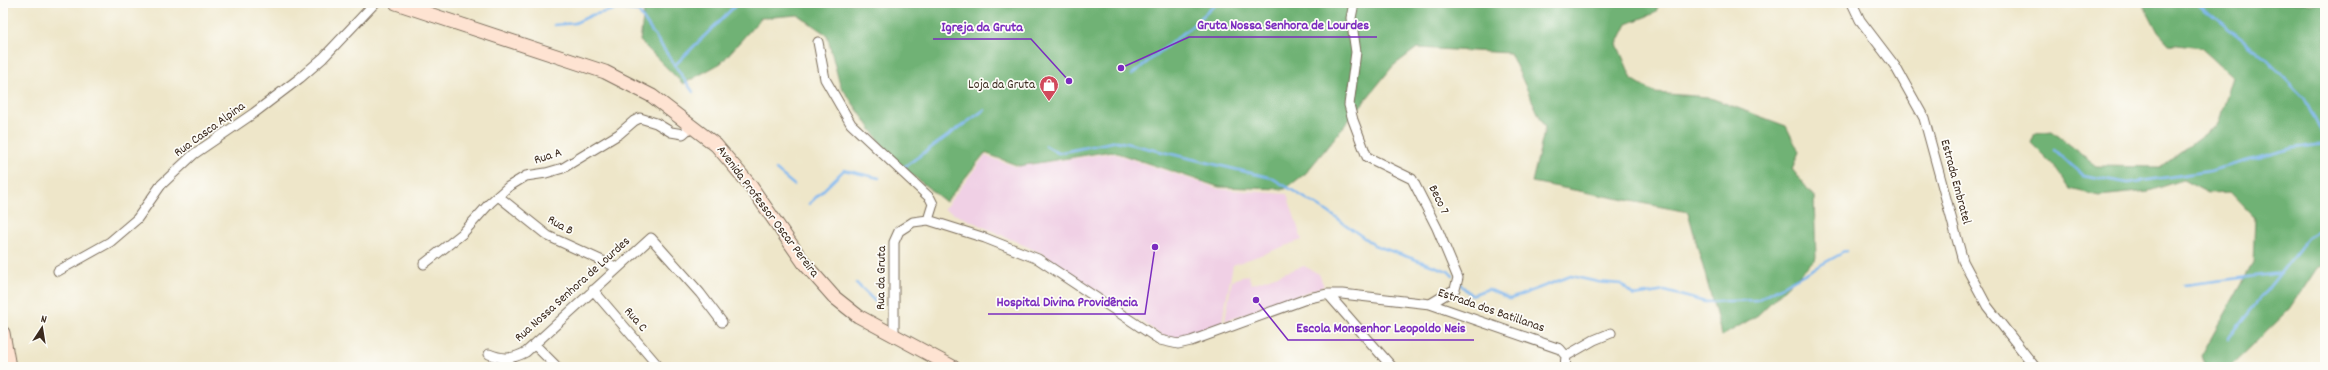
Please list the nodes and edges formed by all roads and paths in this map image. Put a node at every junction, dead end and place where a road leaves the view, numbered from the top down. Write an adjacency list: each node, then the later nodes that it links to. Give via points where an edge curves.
1 (375, 3): 11 (street, Rua Casca Alpina, via 323,58 300,78 194,154 161,185 137,219 110,242)
2 (396, 3): 6 (main road, Avenida Professor Oscar Pereira, via 613,75 652,96)
3 (1354, 3): 14 (street, Beco 7, via 1351,18 1356,52 1349,105 1353,120 1367,156 1412,179 1437,228 1458,278 1455,289)
4 (1852, 3): 28 (street, Estrada Embratel, via 1860,20 1895,66 1924,118 1963,261 1987,306)
5 (818, 42): 8 (street, via 825,79 851,124 930,198 934,204)
6 (692, 126): 7 (street, Rua A, via 683,134 671,132 656,123 640,118 634,120 619,134 563,168 526,176); 18 (main road, Avenida Professor Oscar Pereira, via 726,156 750,185 804,263 834,297 858,316)
7 (498, 196): 9 (street, Rua A, via 462,234); 10 (street, Rua B, via 548,236)
8 (928, 220): 13 (street, Estrada dos Batillanas, via 985,238 1038,259 1160,340 1172,343 1191,341 1309,298); 18 (street, Rua da Gruta, via 913,222 899,231 894,242)
9 (424, 264)
10 (618, 268): 12 (street, Rua Nossa Senhora de Lourdes); 15 (street, Rua Nossa Senhora de Lourdes, via 651,238 700,292)
11 (58, 271)
12 (593, 290): 19 (street, Rua Nossa Senhora de Lourdes); 24 (street, Rua C)
13 (1328, 294): 14 (street, Estrada dos Batillanas); 26 (street)
14 (1430, 304): 21 (street, Estrada dos Batillanas, via 1560,349)
15 (722, 322)
16 (3, 333): 22 (main road)
17 (1611, 333): 21 (street)
18 (894, 335): 25 (main road, Avenida Professor Oscar Pereira)
19 (535, 345): 20 (street, Rua Nossa Senhora de Lourdes, via 516,358 500,359); 23 (street)
20 (488, 354)
21 (1566, 356): 27 (street)
22 (9, 367)
23 (557, 367)
24 (659, 367)
25 (953, 367)
26 (1392, 367)
27 (1565, 367)
28 (2035, 367)

